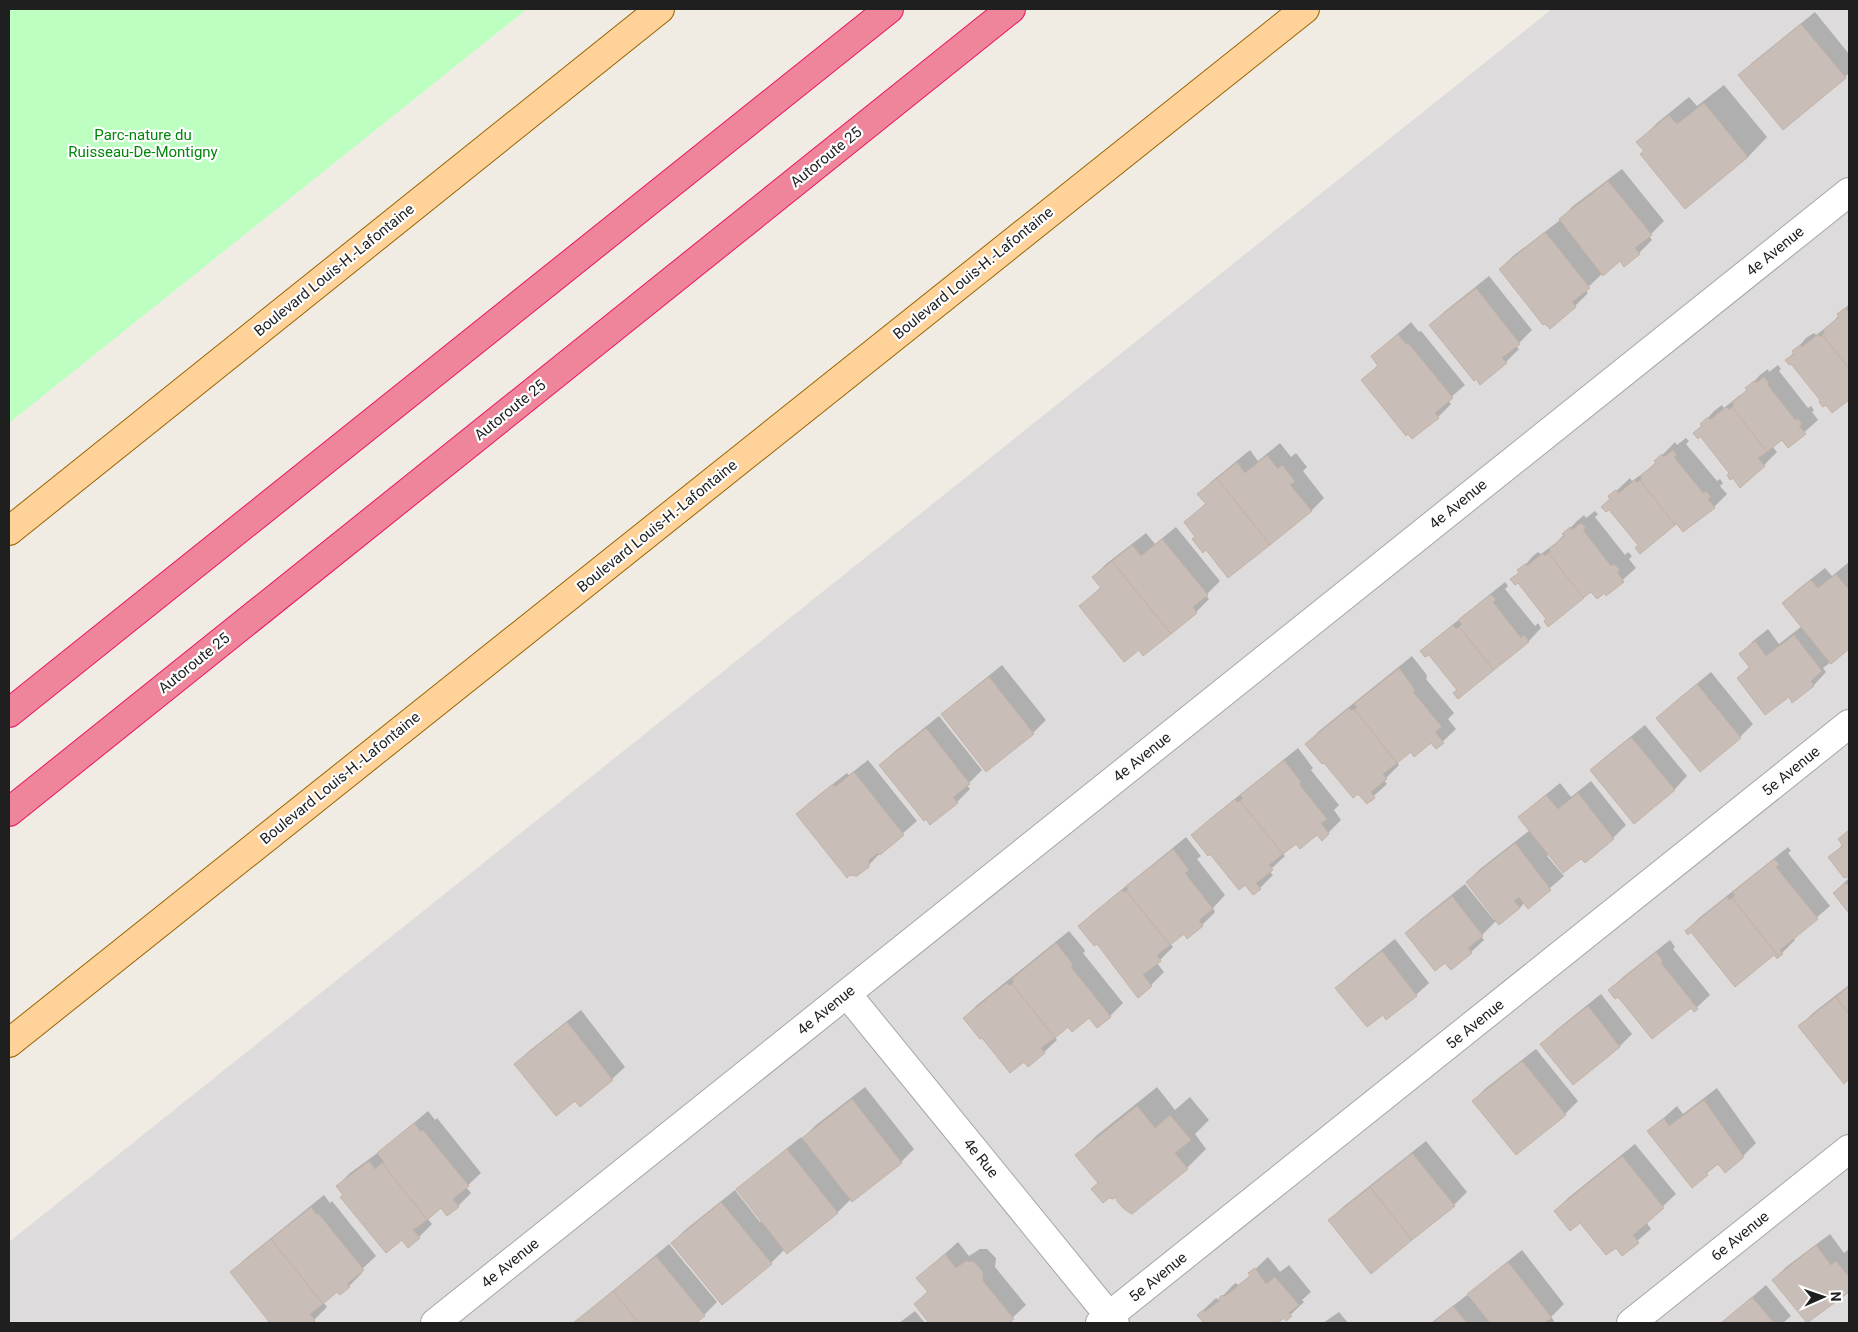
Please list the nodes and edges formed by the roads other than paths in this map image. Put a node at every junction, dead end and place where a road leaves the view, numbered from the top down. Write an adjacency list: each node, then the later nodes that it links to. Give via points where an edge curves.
1 (660, 9): 6 (main road, Boulevard Louis-H.-Lafontaine)
2 (889, 9): 7 (highway)
3 (1011, 9): 9 (highway, Autoroute 25)
4 (1305, 9): 11 (main road, Boulevard Louis-H.-Lafontaine)
5 (1849, 192): 10 (street, 4e Avenue)
6 (9, 531)
7 (9, 713)
8 (1849, 724): 13 (street, 5e Avenue)
9 (9, 812)
10 (847, 994): 13 (street, 4e Rue); 14 (street, 4e Avenue)
11 (9, 1043)
12 (1849, 1149): 15 (street, 6e Avenue)
13 (1108, 1321)
14 (435, 1323)
15 (1632, 1323)

